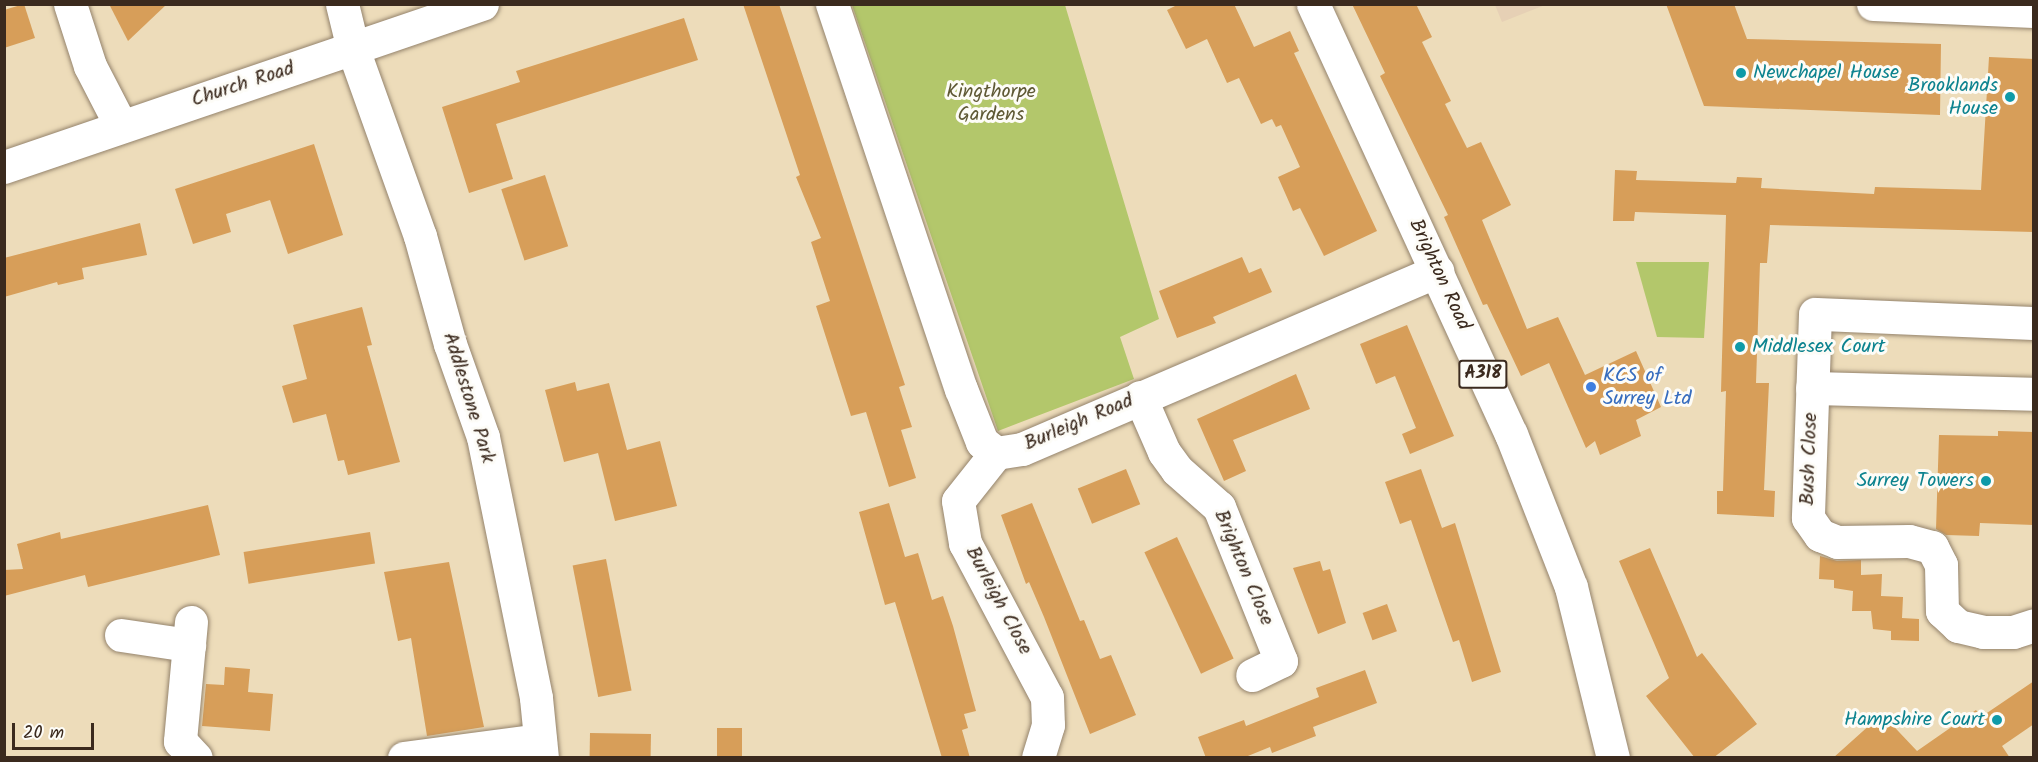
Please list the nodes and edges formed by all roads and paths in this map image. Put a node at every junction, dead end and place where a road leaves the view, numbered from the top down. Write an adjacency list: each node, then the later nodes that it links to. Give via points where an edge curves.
1 (70, 4): 9 (street, via 90,66)
2 (342, 4): 8 (street, Addlestone Park)
3 (482, 4): 8 (street, Church Road)
4 (832, 4): 16 (street, via 961,389 982,442)
5 (1313, 4): 11 (street, Brighton Road / A318)
6 (1873, 4): 7 (street)
7 (2034, 11)
8 (353, 49): 9 (street, Church Road); 20 (street, Addlestone Park, via 420,236 450,344 483,438 536,698)
9 (121, 126): 10 (street, Church Road)
10 (4, 167)
11 (1437, 271): 15 (street, Burleigh Road); 24 (street, Brighton Road / A318, via 1511,434 1571,587)
12 (2034, 323): 13 (street, Bush Close, via 1815,314)
13 (1812, 388): 14 (street, Bush Close); 17 (street, Bush Close, via 1808,518 1820,535 1837,542 1909,541 1932,547 1941,565 1942,610 1958,626 2003,632)
14 (2034, 394)
15 (1140, 397): 16 (street, Burleigh Road, via 1022,449); 19 (street, Brighton Close, via 1164,452 1177,470 1208,493 1228,529 1281,661)
16 (996, 453): 23 (street, Burleigh Close, via 958,501 965,543 1047,697 1048,725)
17 (2034, 625)
18 (122, 635): 21 (street, via 190,633 180,741)
19 (1252, 675)
20 (541, 749): 22 (street)
21 (196, 758)
22 (404, 758)
23 (1038, 758)
24 (1613, 758)

